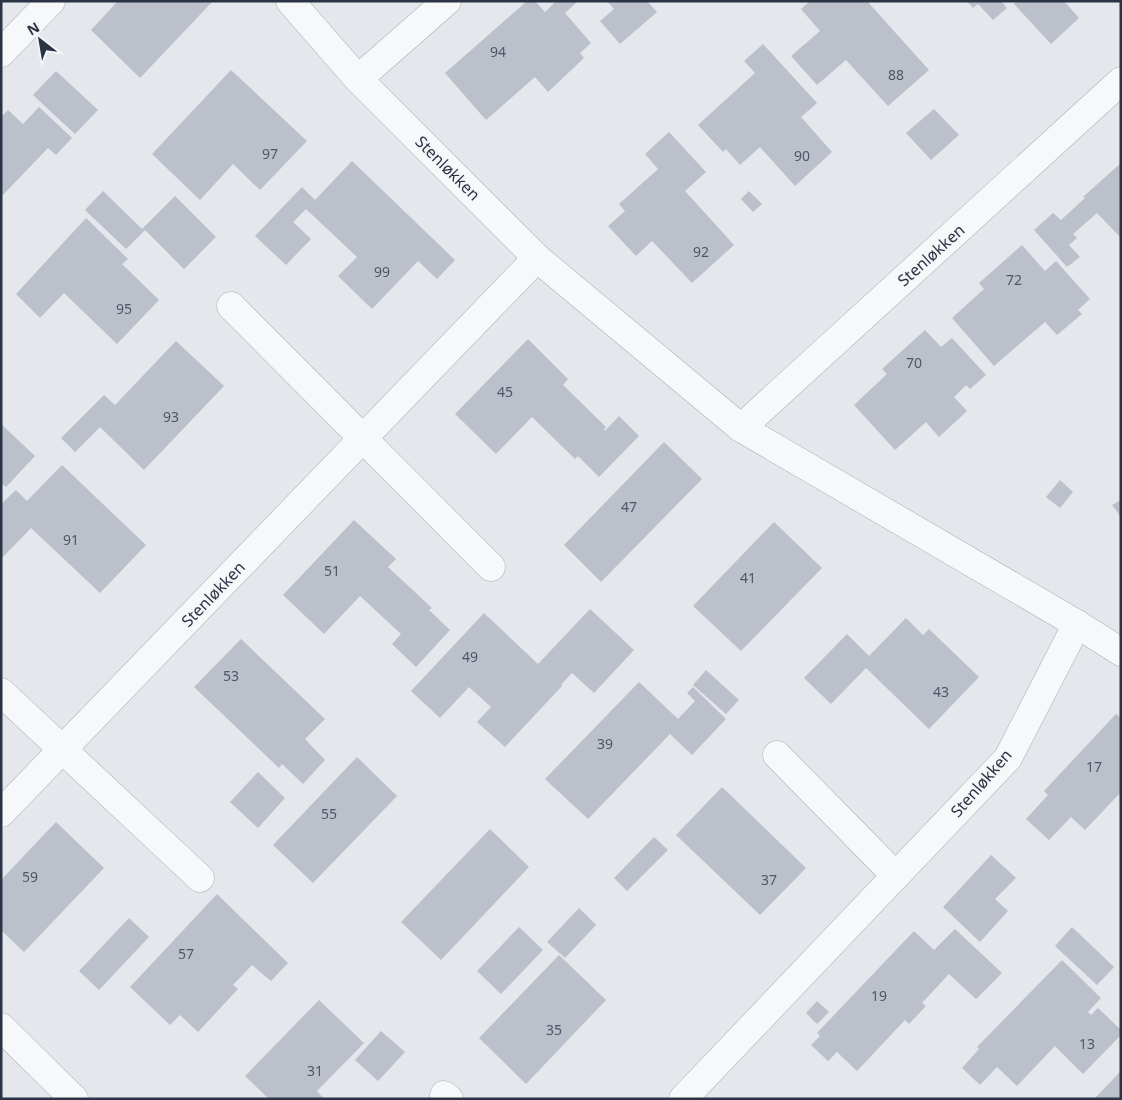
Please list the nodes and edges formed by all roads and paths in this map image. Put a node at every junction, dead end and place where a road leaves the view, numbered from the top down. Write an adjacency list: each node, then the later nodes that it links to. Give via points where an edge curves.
1 (51, 1): 4 (street)
2 (290, 1): 5 (street, Stenløkken)
3 (447, 1): 5 (street)
4 (1, 53)
5 (358, 79): 7 (street, Stenløkken)
6 (1121, 82): 9 (street, Stenløkken)
7 (538, 258): 9 (street, Stenløkken); 10 (street, Stenløkken)
8 (231, 306): 10 (street)
9 (741, 428): 12 (street, Stenløkken)
10 (362, 439): 11 (street); 15 (street, Stenløkken)
11 (491, 568)
12 (1077, 624): 13 (street, Stenløkken); 18 (street, Stenløkken, via 1008,758)
13 (1121, 652)
14 (1, 692): 15 (street)
15 (63, 749): 17 (street, Stenløkken); 19 (street)
16 (777, 755): 18 (street)
17 (1, 813)
18 (896, 876): 22 (street, Stenløkken)
19 (200, 878)
20 (1, 1027): 21 (street)
21 (74, 1099)
22 (683, 1099)

